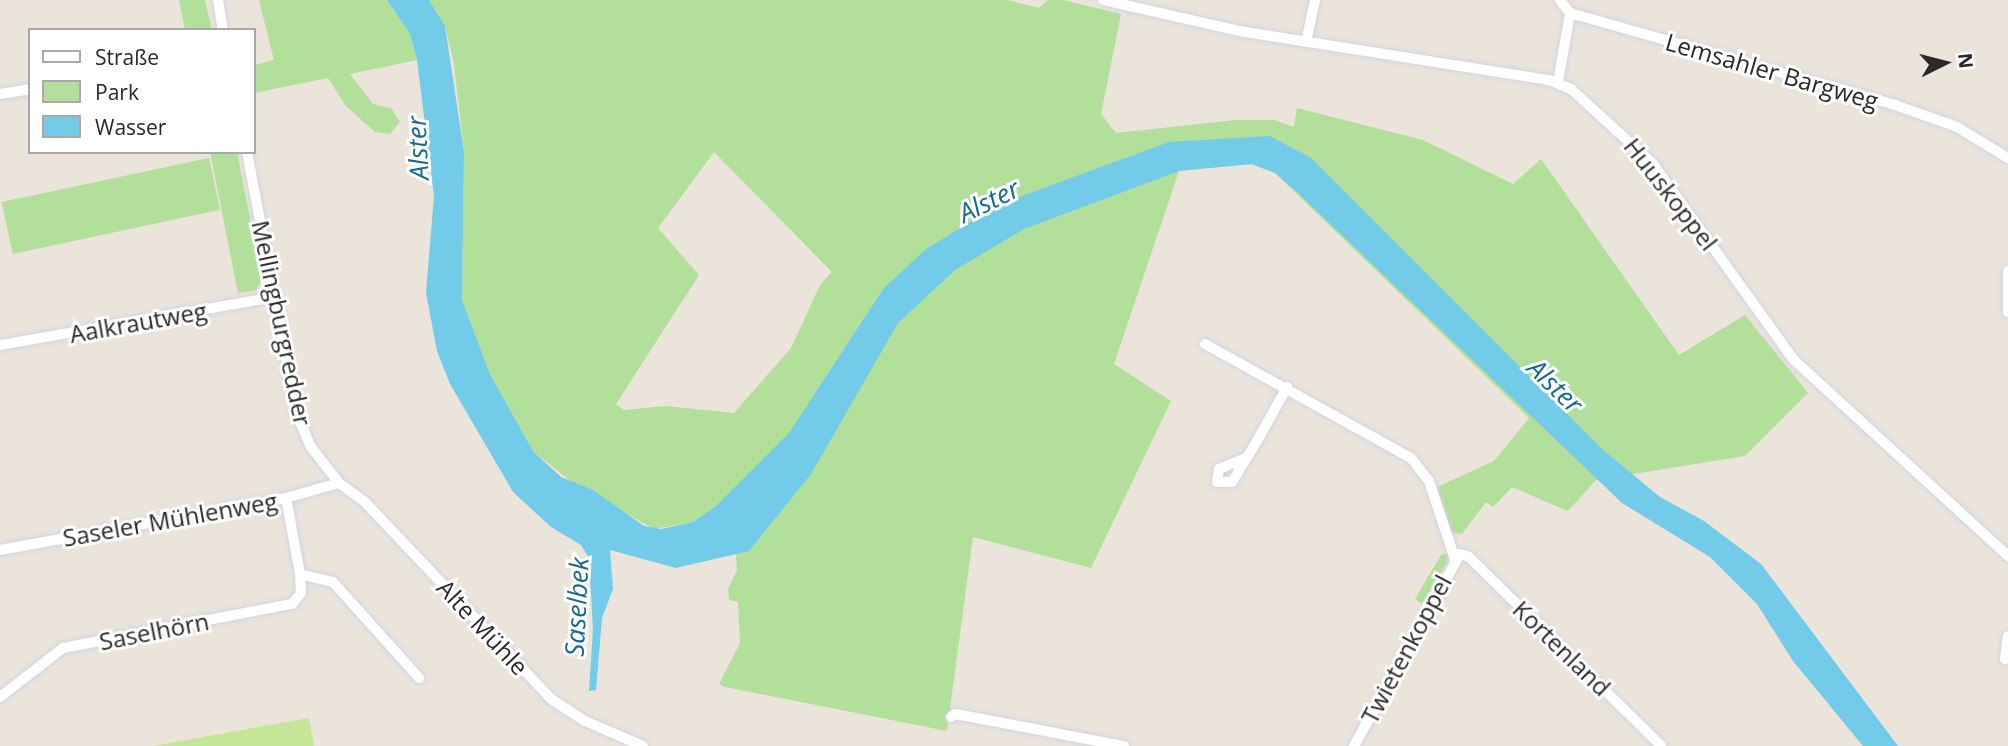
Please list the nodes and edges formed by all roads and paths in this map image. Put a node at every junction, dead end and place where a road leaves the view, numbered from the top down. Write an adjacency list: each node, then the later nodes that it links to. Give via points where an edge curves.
1 (218, 0): 6 (street)
2 (1103, 0): 7 (street, Huuskoppel)
3 (1315, 0): 7 (street)
4 (1560, 0): 5 (street)
5 (1570, 12): 8 (street); 12 (street, Lemsahler Bargweg, via 1895,105 1957,127)
6 (223, 28)
7 (1306, 42): 8 (street, Huuskoppel)
8 (1558, 82): 24 (street, Huuskoppel, via 1596,108 1653,164 1793,359)
9 (28, 89): 10 (street)
10 (0, 94)
11 (247, 154): 14 (street, Mellingburgredder)
12 (2008, 158)
13 (2008, 271): 15 (street)
14 (275, 297): 17 (street, Aalkrautweg); 20 (street, Mellingburgredder, via 296,412 311,447)
15 (2008, 312)
16 (1205, 344): 18 (street)
17 (0, 345)
18 (1287, 387): 19 (street); 23 (street, via 1421,467)
19 (1246, 458)
20 (339, 483): 21 (street, Saseler Mühlenweg); 31 (street, Alte Mühle, via 363,501 551,699 585,721)
21 (286, 498): 22 (street, Saseler Mühlenweg); 25 (street, Saselhörn)
22 (0, 550)
23 (1457, 556): 33 (street, Twietenkoppel); 34 (street, Kortenland, via 1469,557)
24 (2008, 556)
25 (300, 574): 28 (street, via 333,582); 29 (street, Saselhörn, via 301,593 292,604 64,648)
26 (2008, 636): 27 (street)
27 (2005, 659)
28 (419, 678)
29 (0, 697)
30 (951, 717): 32 (street, via 956,714)
31 (643, 746)
32 (1124, 746)
33 (1354, 746)
34 (1661, 746)

